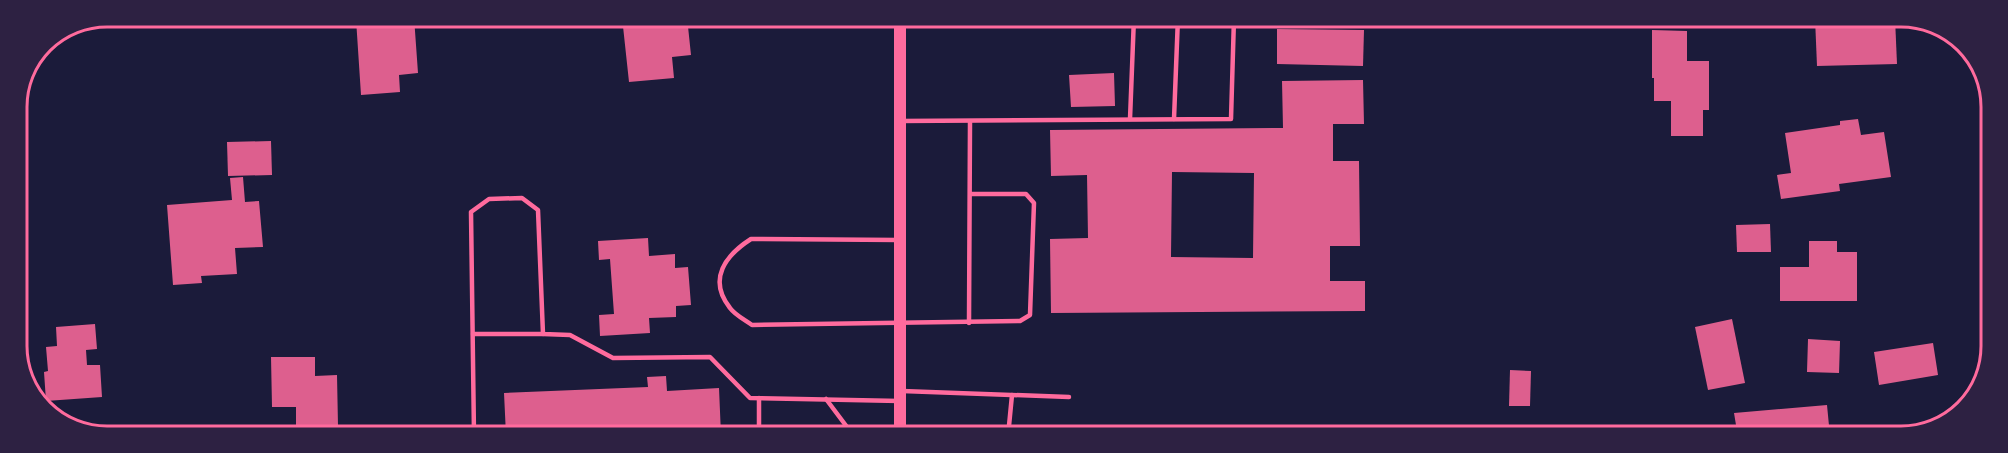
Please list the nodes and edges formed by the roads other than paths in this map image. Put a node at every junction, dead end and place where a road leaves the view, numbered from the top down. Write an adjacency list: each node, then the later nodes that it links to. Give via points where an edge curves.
1 (900, 27): 7 (main road)
2 (1134, 27): 5 (lane)
3 (1179, 27): 6 (lane)
4 (1234, 27): 6 (lane, via 1231,119)
5 (1130, 119): 6 (lane); 8 (lane)
6 (1174, 119)
7 (899, 121): 8 (lane); 10 (main road)
8 (970, 122): 9 (lane)
9 (970, 194): 11 (lane); 11 (lane, via 1026,194 1034,203 1030,315 1020,321)
10 (899, 240): 12 (main road); 12 (lane, via 751,239 734,250 721,269 720,289 730,309 752,325)
11 (969, 323): 12 (lane)
12 (899, 324): 16 (main road)
13 (472, 334): 14 (lane); 14 (lane, via 471,212 489,198 522,198 538,210); 20 (lane)
14 (543, 334): 18 (lane, via 570,334 613,358 710,357 750,398)
15 (1012, 395): 16 (lane); 17 (lane); 24 (lane)
16 (899, 396): 19 (lane); 23 (main road)
17 (1070, 397)
18 (759, 398): 19 (lane); 21 (lane)
19 (826, 399): 22 (lane)
20 (474, 426)
21 (759, 426)
22 (846, 426)
23 (900, 426)
24 (1009, 426)

